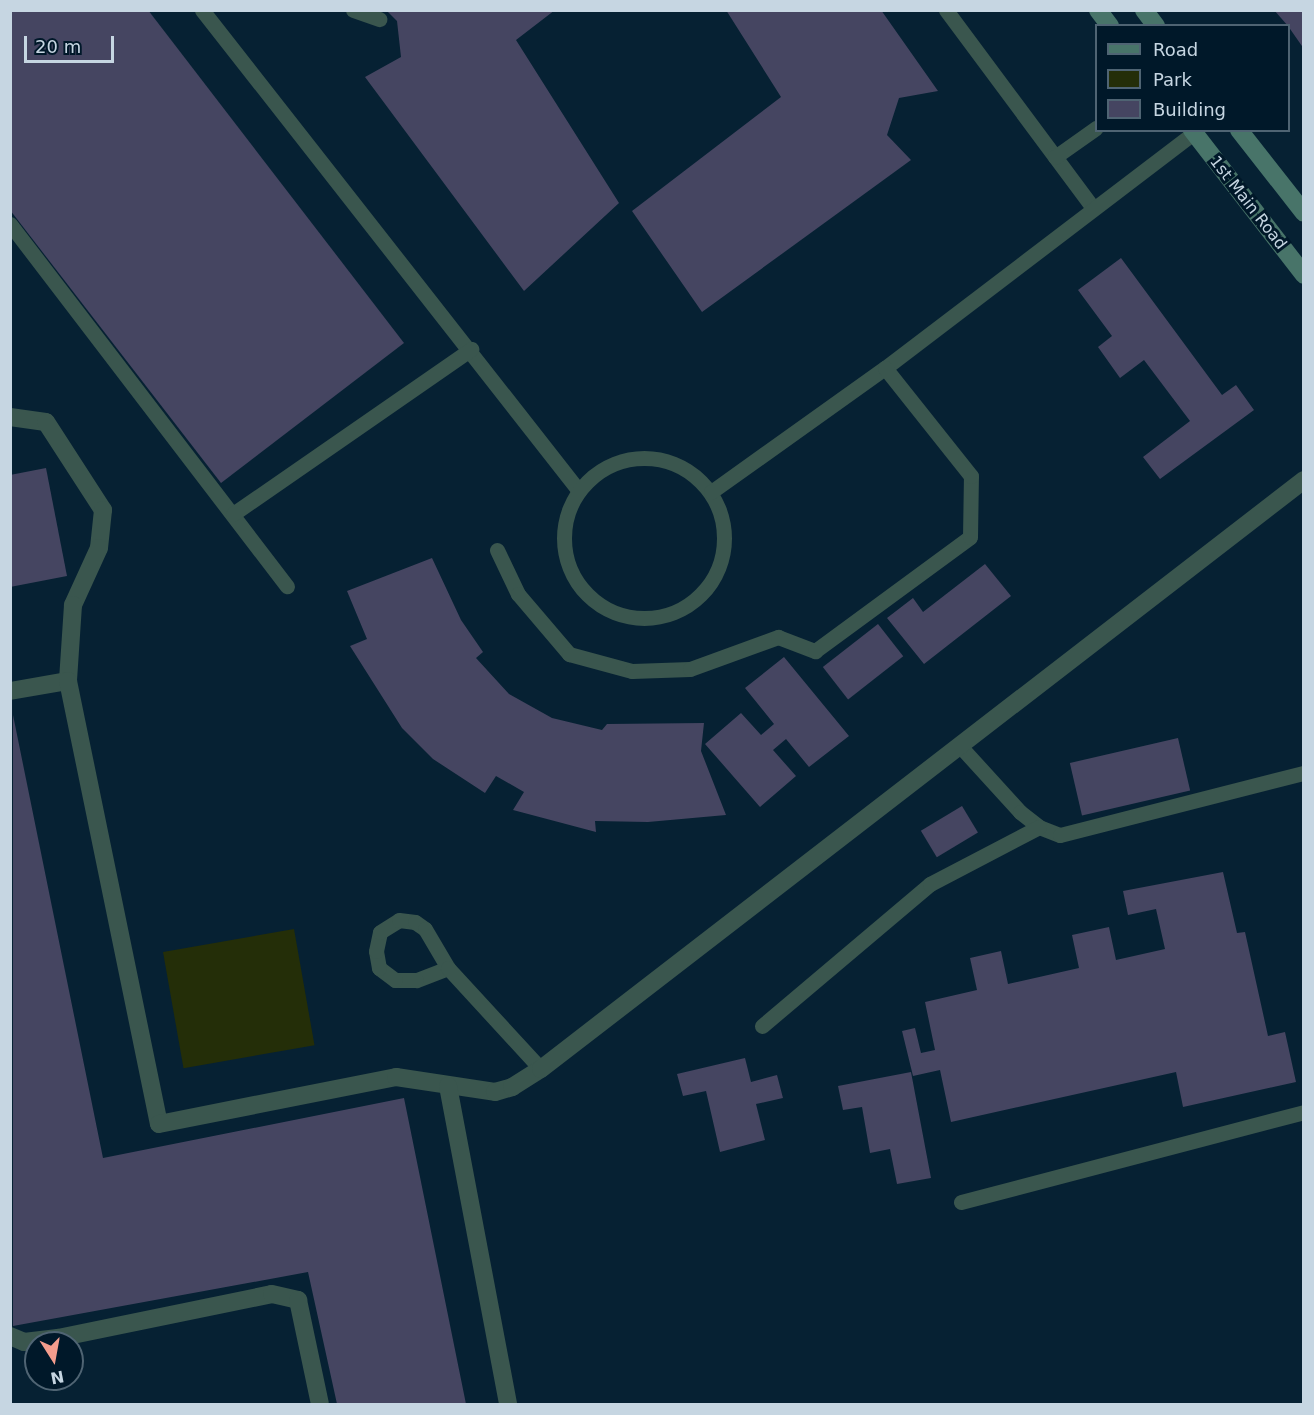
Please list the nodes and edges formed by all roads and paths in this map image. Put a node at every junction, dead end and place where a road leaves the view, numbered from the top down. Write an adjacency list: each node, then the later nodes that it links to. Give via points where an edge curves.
1 (202, 10): 17 (lane)
2 (353, 10): 6 (lane)
3 (946, 10): 12 (lane)
4 (1098, 10): 7 (street)
5 (1144, 10): 8 (street)
6 (379, 19)
7 (1108, 24)
8 (1154, 24)
9 (1095, 129): 12 (lane)
10 (1193, 132): 13 (lane); 16 (street, 1st Main Road)
11 (1241, 132): 14 (street)
12 (1055, 158): 13 (lane)
13 (1093, 208): 18 (lane)
14 (1304, 213)
15 (10, 224): 23 (lane)
16 (1304, 275)
17 (471, 349): 21 (lane); 23 (lane)
18 (885, 368): 22 (lane); 24 (lane, via 971,476 970,537 815,651 778,637 690,669 632,671 569,654 518,594)
19 (10, 417): 26 (street, via 45,422 102,510 99,548 73,605)
20 (1304, 480): 28 (street)
21 (579, 491): 22 (lane, via 612,465 645,458 671,462 693,474); 22 (lane, via 567,516 564,544 570,570 586,593 608,610 635,618 662,616 688,606 708,588 721,565 726,540)
22 (711, 492)
23 (233, 514): 25 (lane)
24 (497, 550)
25 (287, 586)
26 (68, 681): 27 (street); 34 (street, via 159,1125 396,1077)
27 (10, 691)
28 (960, 746): 30 (lane); 33 (street)
29 (1304, 773): 30 (lane, via 1060,835)
30 (1039, 827): 32 (lane, via 930,884)
31 (448, 968): 31 (lane, via 416,981 395,980 379,968 376,951 380,932 399,920 415,922 425,929); 33 (lane)
32 (762, 1026)
33 (541, 1069): 34 (street, via 512,1087 495,1092)
34 (448, 1086): 39 (street)
35 (1304, 1112): 36 (lane)
36 (961, 1202)
37 (10, 1336): 38 (street, via 24,1342 58,1338 272,1294 298,1300)
38 (320, 1404)
39 (508, 1404)

